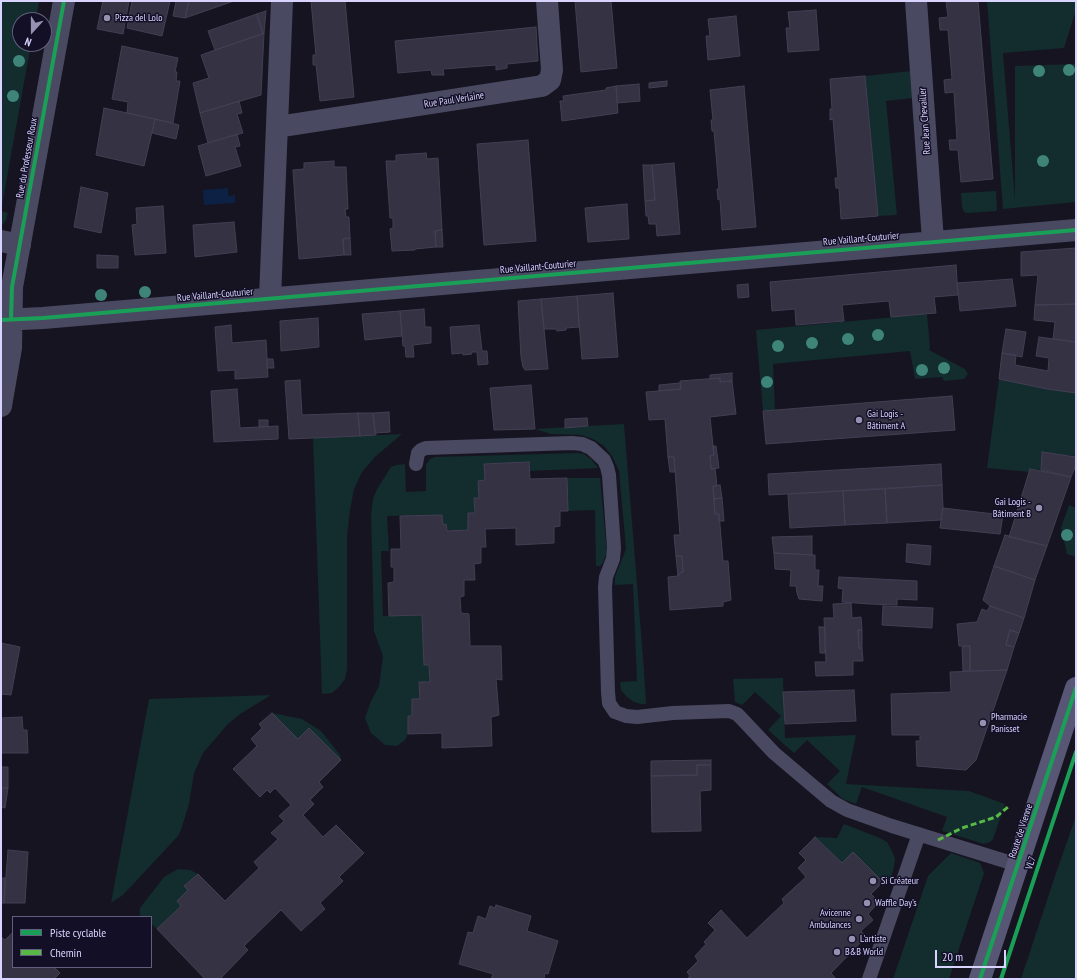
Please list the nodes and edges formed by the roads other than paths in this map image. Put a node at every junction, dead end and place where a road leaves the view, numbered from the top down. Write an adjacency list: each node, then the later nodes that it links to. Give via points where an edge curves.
1 (64, 1): 8 (street, Rue du Professeur Roux)
2 (282, 1): 5 (street)
3 (547, 1): 5 (street, Rue Paul Verlaine, via 552,70 550,80 542,86)
4 (916, 1): 7 (street, Rue Jean Chevailler)
5 (277, 127): 9 (street)
6 (1076, 230): 7 (street, Rue Vaillant-Couturier)
7 (934, 241): 9 (street, Rue Vaillant-Couturier)
8 (10, 243): 10 (street, Rue du Professeur Roux, via 12,287)
9 (270, 298): 10 (street, Rue Vaillant-Couturier)
10 (6, 320): 11 (street, Rue du Professeur Roux, via 11,348)
11 (1, 406)
12 (416, 464): 14 (lane, via 418,453 426,448 572,443 591,448 604,460 609,475 614,560 606,577 605,587 608,692 609,703 616,712 637,717 710,711 729,711 737,714 774,753 831,801 847,810)
13 (1076, 688): 15 (main road, Route de Vienne)
14 (919, 834): 15 (lane); 16 (lane)
15 (1018, 865): 17 (main road, Route de Vienne)
16 (869, 979)
17 (980, 979)

